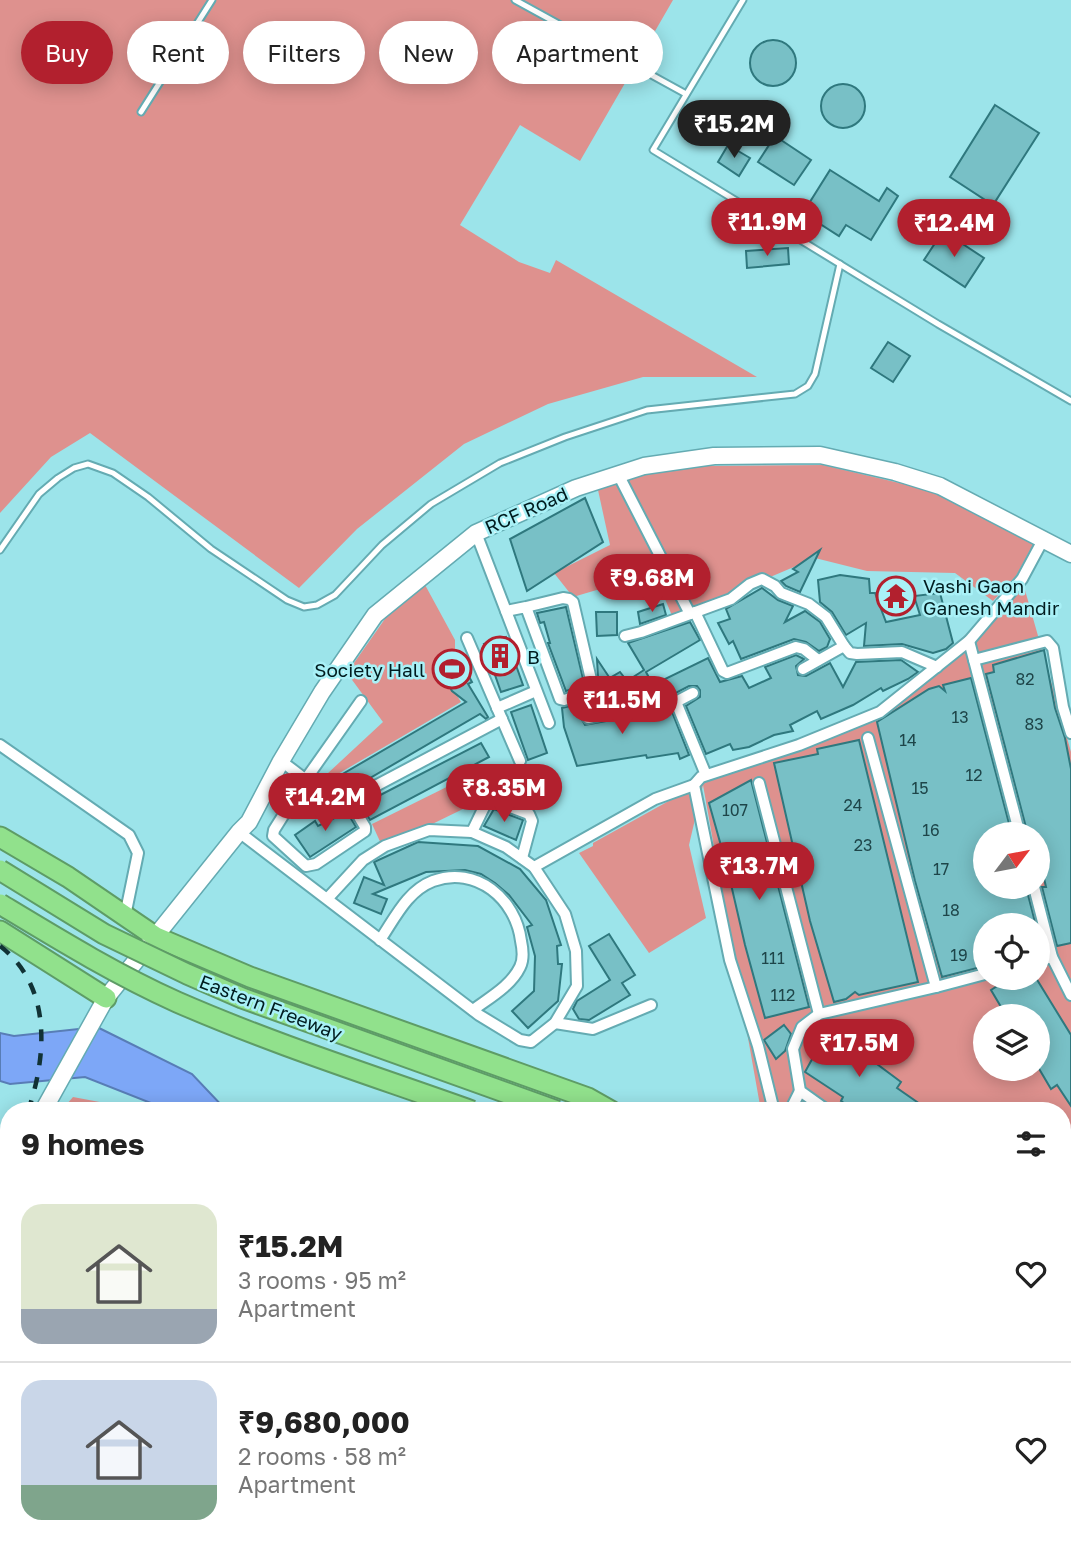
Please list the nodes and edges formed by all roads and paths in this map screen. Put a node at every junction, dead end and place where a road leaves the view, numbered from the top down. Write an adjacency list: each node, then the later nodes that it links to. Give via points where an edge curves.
1 (212, 0): 5 (lane)
2 (515, 0): 4 (lane)
3 (743, 0): 4 (lane)
4 (686, 94): 6 (lane, via 653,150)
5 (141, 112)
6 (840, 264): 7 (lane); 11 (lane, via 815,374 808,386 795,394 648,410 500,463 431,504 382,545 335,595 317,605 304,607 286,600 211,549 148,497 113,473 88,464 74,468 39,494)
7 (1071, 401)
8 (618, 474): 9 (street, RCF Road); 10 (street, RCF Road, via 714,456 820,455 940,486); 15 (street)
9 (476, 533): 14 (street); 34 (street, RCF Road, via 375,615 327,683)
10 (1044, 538): 12 (street, RCF Road); 18 (street, via 1022,579)
11 (0, 550)
12 (1071, 554)
13 (527, 607): 13 (street, via 563,598 573,603 592,684 587,693 560,699); 14 (street)
14 (506, 611): 24 (street)
15 (692, 613): 16 (street); 19 (street, via 732,599 762,579 826,617); 20 (street, via 727,673 796,647)
16 (625, 636)
17 (467, 638): 28 (street)
18 (969, 641): 21 (street); 22 (street)
19 (844, 646): 20 (street); 22 (street, via 857,654 902,652)
20 (818, 660): 23 (street)
21 (974, 660): 31 (street, via 1047,640 1053,648); 41 (street)
22 (937, 667): 36 (street, via 880,712)
23 (803, 669)
24 (536, 691): 28 (street); 30 (street)
25 (693, 693): 27 (street)
26 (361, 701): 37 (street)
27 (676, 702): 29 (street); 36 (street)
28 (499, 713): 35 (street); 40 (street)
29 (588, 718)
30 (549, 723)
31 (1071, 733)
32 (868, 738): 57 (street)
33 (0, 745): 51 (street, via 129,835 138,853)
34 (281, 761): 37 (street); 42 (street, RCF Road, via 249,822)
35 (520, 761)
36 (706, 775): 39 (street)
37 (306, 779): 40 (street, via 340,800); 40 (street, via 274,830 275,839 306,866 365,831)
38 (759, 783): 62 (street)
39 (694, 785): 46 (street, via 655,799); 69 (street, via 730,960)
40 (349, 800)
41 (1017, 822)
42 (239, 832): 48 (street); 53 (street, RCF Road)
43 (472, 832): 45 (street); 45 (street, via 492,800 528,814 532,821); 48 (street, via 429,831 385,846 363,860)
44 (0, 837): 51 (highway)
45 (522, 858): 46 (street)
46 (534, 867): 63 (street, via 565,914 576,951 577,986)
47 (0, 870): 67 (highway, Eastern Freeway, bridge, via 104,934 242,998)
48 (327, 899): 54 (street)
49 (1037, 900): 55 (street)
50 (0, 904): 66 (highway, Eastern Freeway, bridge, via 90,959 175,1001)
51 (125, 916): 53 (highway)
52 (0, 932): 59 (highway)
53 (156, 937): 59 (street, RCF Road); 68 (highway, via 250,977)
54 (380, 940): 61 (street); 61 (street, via 410,895 431,881 453,876 491,888 514,914 522,964 513,979)
55 (1052, 957): 58 (street)
56 (973, 977): 57 (street)
57 (936, 987): 62 (street)
58 (1071, 995)
59 (106, 998): 65 (street)
60 (650, 1005): 63 (street, via 593,1029)
61 (473, 1010): 63 (street, via 526,1042)
62 (819, 1014): 64 (street, via 802,1027 793,1049)
63 (555, 1023)
64 (800, 1091): 70 (street); 71 (street)
65 (48, 1102)
66 (447, 1102)
67 (532, 1102)
68 (595, 1102)
69 (772, 1102)
70 (794, 1102)
71 (815, 1102)

